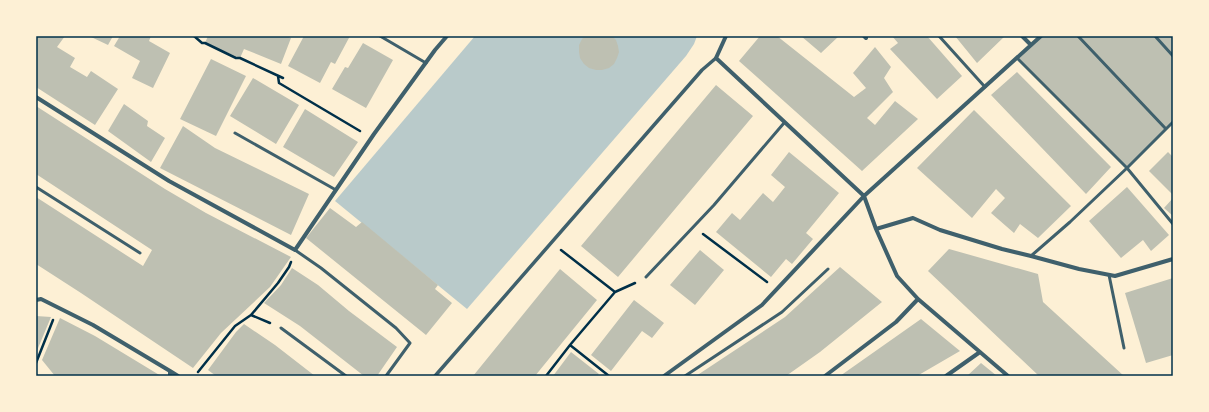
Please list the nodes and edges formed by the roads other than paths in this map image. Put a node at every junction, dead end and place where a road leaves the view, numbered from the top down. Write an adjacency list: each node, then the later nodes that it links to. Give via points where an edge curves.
1 (380, 36): 13 (lane)
2 (447, 36): 13 (street)
3 (726, 36): 11 (street)
4 (939, 36): 14 (lane)
5 (1022, 36): 9 (street)
6 (1041, 36): 9 (street)
7 (1078, 36): 18 (lane)
8 (1155, 36): 10 (lane)
9 (1031, 45): 12 (street)
10 (1173, 56)
11 (716, 58): 17 (street); 42 (street, via 702,70)
12 (1017, 58): 14 (street); 20 (lane)
13 (426, 63): 22 (street)
14 (985, 86): 23 (street)
15 (36, 97): 26 (street, via 169,181)
16 (1173, 122): 18 (lane)
17 (784, 123): 23 (street); 32 (lane, via 714,205)
18 (1166, 129): 20 (lane)
19 (235, 133): 22 (lane)
20 (1127, 168): 24 (lane); 28 (lane)
21 (36, 187): 27 (lane)
22 (336, 190): 26 (street)
23 (864, 196): 25 (street); 43 (street, via 762,306)
24 (1173, 224)
25 (876, 229): 28 (street, via 913,218 940,230); 33 (street, via 897,276)
26 (295, 250): 41 (lane, via 391,323 410,343)
27 (140, 253)
28 (1031, 256): 31 (street)
29 (1173, 259): 31 (street, via 1115,276)
30 (828, 269): 44 (lane, via 782,312)
31 (1110, 275): 36 (lane)
32 (646, 278)
33 (918, 299): 37 (street); 45 (street, via 896,322)
34 (36, 300): 38 (street, via 41,299 93,325)
35 (281, 328): 40 (lane)
36 (1124, 348)
37 (980, 352): 46 (street); 47 (street)
38 (170, 374): 39 (street)
39 (178, 376)
40 (346, 376)
41 (386, 376)
42 (435, 376)
43 (664, 376)
44 (685, 376)
45 (825, 376)
46 (946, 376)
47 (1008, 376)

